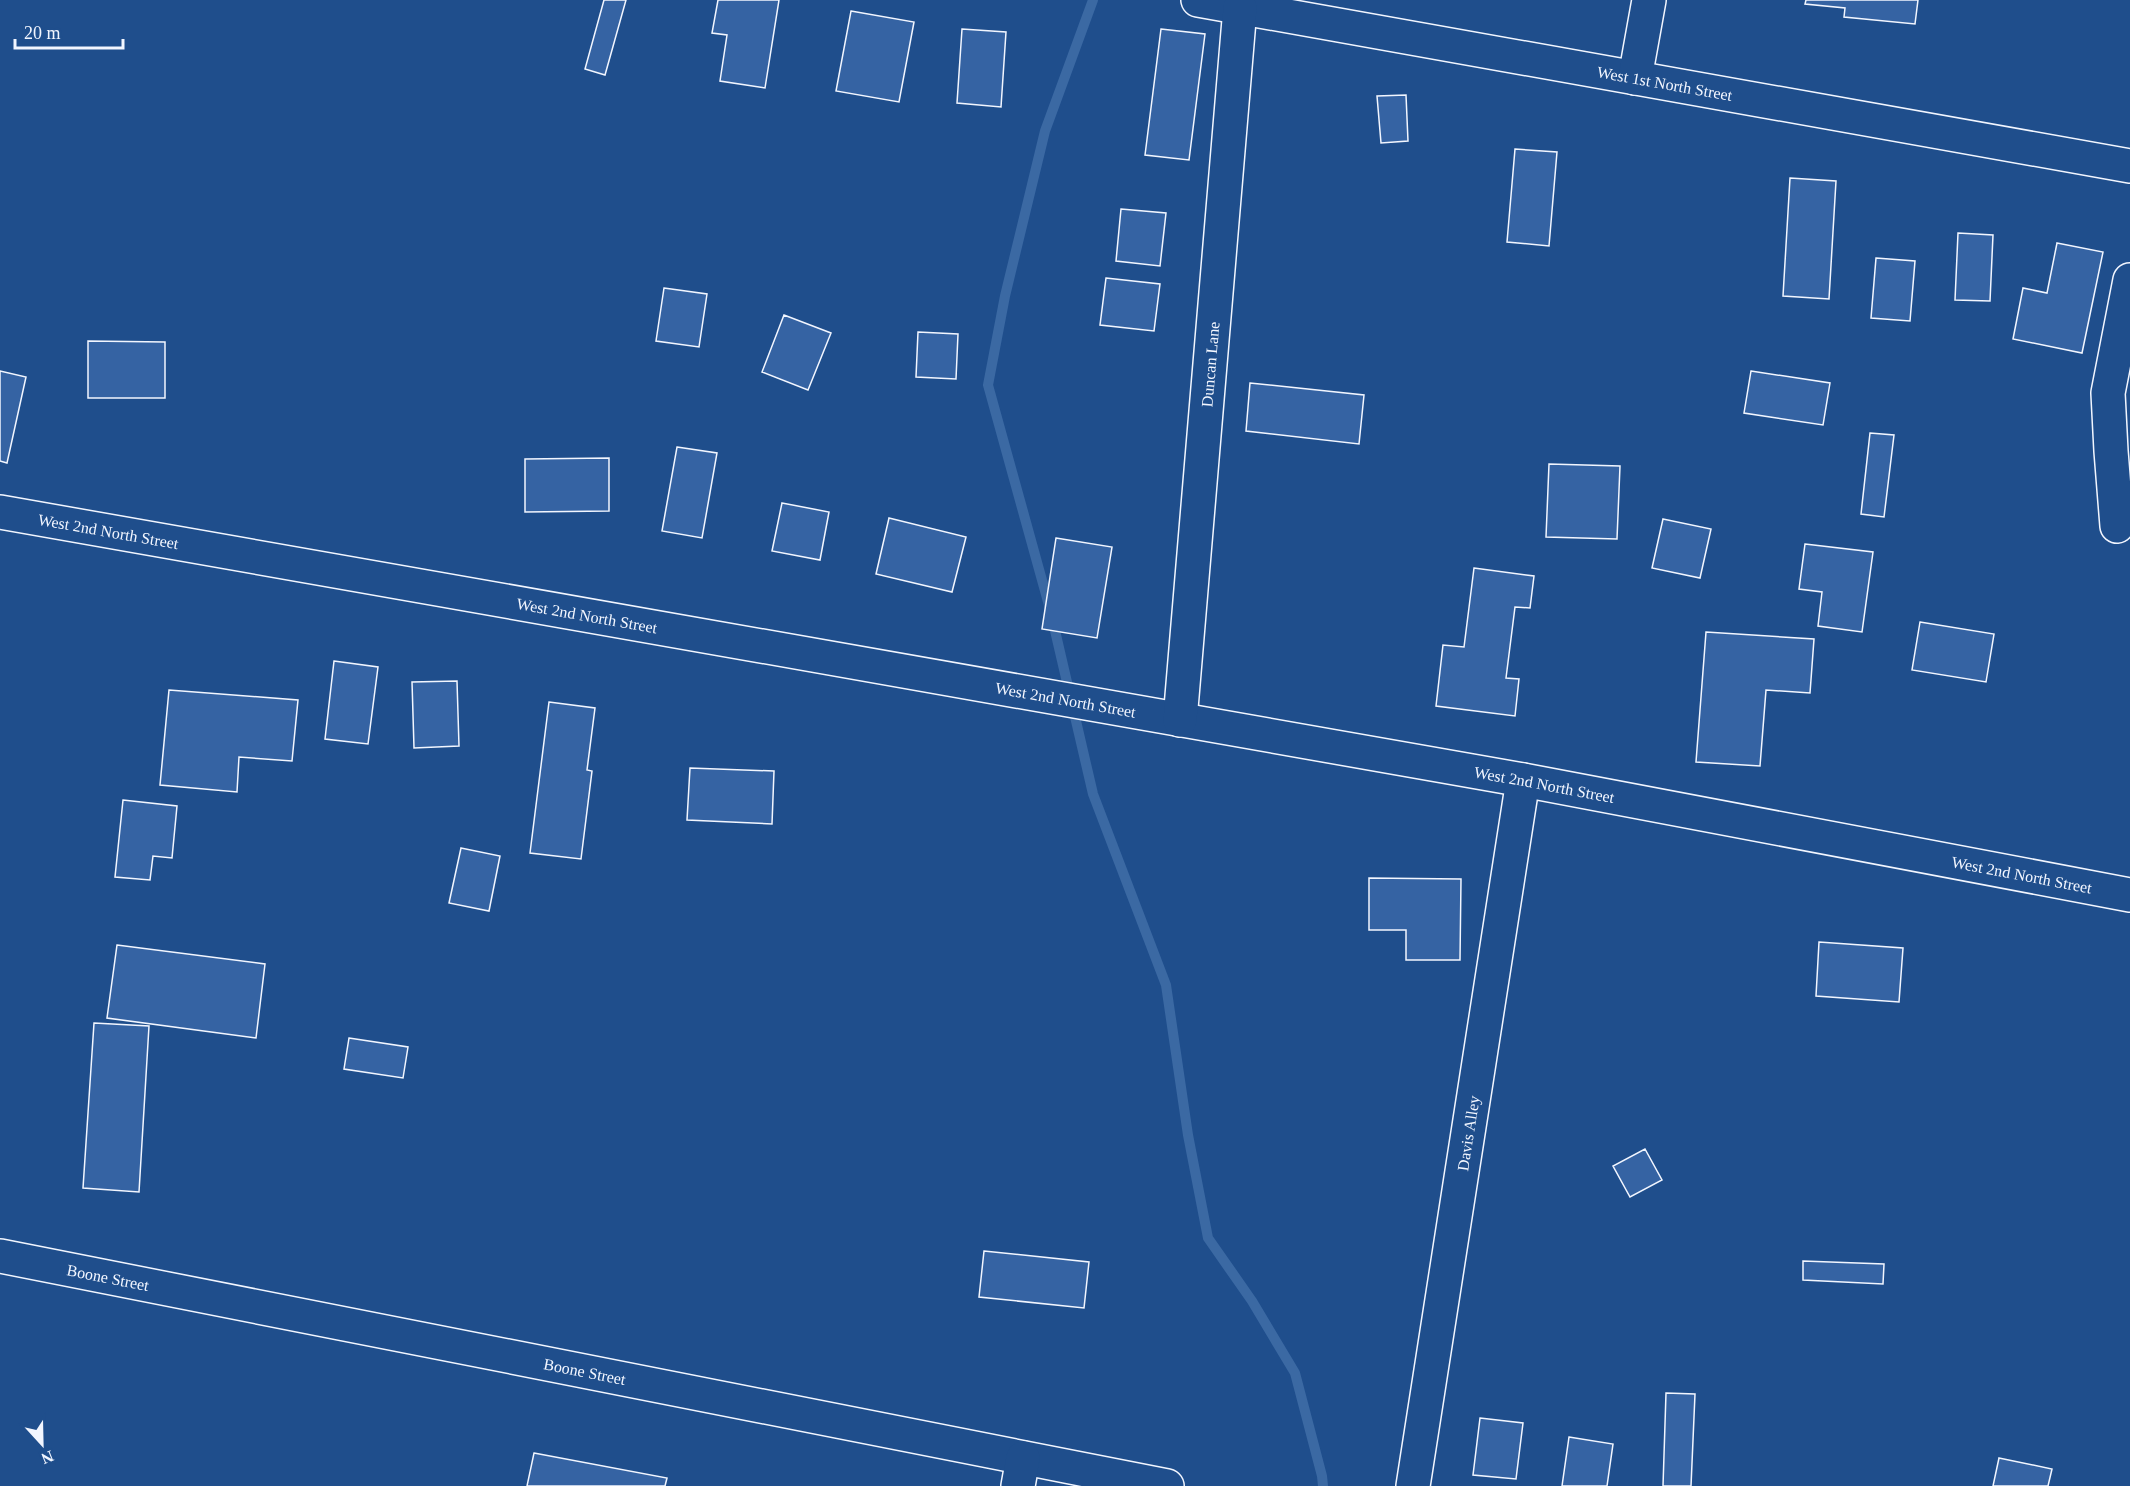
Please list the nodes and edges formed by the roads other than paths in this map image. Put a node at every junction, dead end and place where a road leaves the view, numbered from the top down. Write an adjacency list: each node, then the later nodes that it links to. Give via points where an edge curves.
1 (1198, 0): 3 (street, West 1st North Street)
2 (1649, 0): 4 (street)
3 (1240, 8): 4 (street, West 1st North Street); 9 (street, Duncan Lane)
4 (1635, 78): 5 (street, West 1st North Street)
5 (2130, 166)
6 (2130, 280): 8 (street, via 2109,393)
7 (0, 512): 9 (street, West 2nd North Street)
8 (2117, 526)
9 (1180, 720): 10 (street, West 2nd North Street)
10 (1523, 780): 11 (street, West 2nd North Street); 15 (street, Davis Alley)
11 (2130, 895)
12 (0, 1257): 13 (street, Boone Street)
13 (1020, 1472): 14 (street, Boone Street)
14 (1167, 1486)
15 (1413, 1486)

